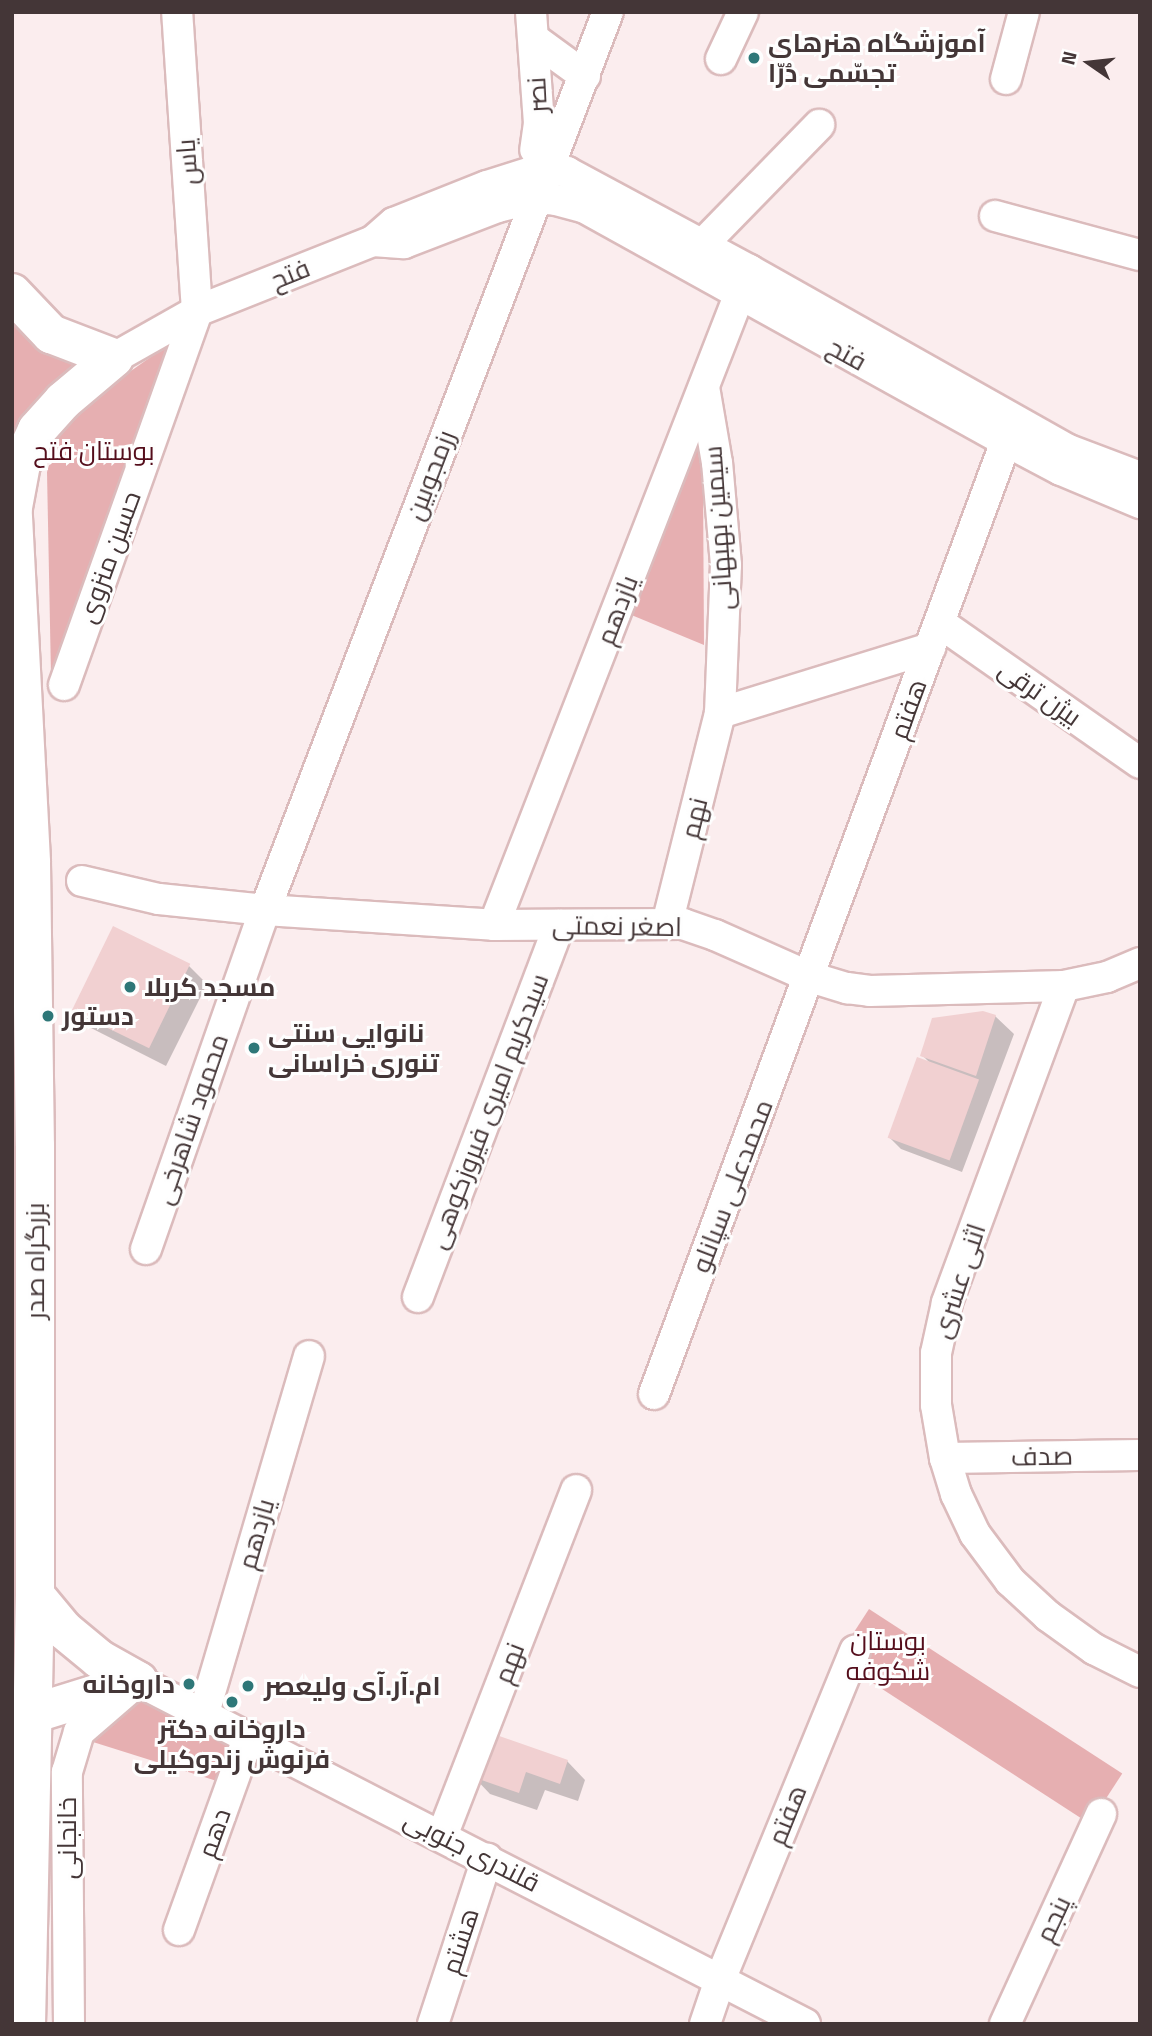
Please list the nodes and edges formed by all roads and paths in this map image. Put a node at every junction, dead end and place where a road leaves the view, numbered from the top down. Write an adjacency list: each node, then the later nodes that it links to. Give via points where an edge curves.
1 (177, 12): 19 (street, یاس)
2 (608, 12): 8 (street)
3 (627, 12): 11 (street)
4 (743, 12): 7 (street)
5 (1024, 12): 9 (street)
6 (532, 26): 8 (street, نصر); 11 (street, نصر, via 538,124)
7 (721, 59)
8 (585, 76): 11 (street)
9 (1006, 79)
10 (819, 125): 15 (street)
11 (550, 163): 12 (street, رزمجوبین); 14 (street, فتح, via 394,223); 15 (street, فتح)
12 (545, 199): 14 (street, via 498,207 404,243); 17 (street, فتح, via 584,208); 33 (street, رزمجوبین)
13 (995, 216): 16 (street)
14 (373, 241): 19 (street, فتح)
15 (702, 245): 17 (street, فتح)
16 (1140, 255)
17 (744, 283): 21 (street, یازدهم); 22 (street, فتح)
18 (12, 293): 20 (highway, via 51,334)
19 (197, 311): 20 (street, فتح); 28 (street, حسین منزوی)
20 (114, 358): 26 (highway, via 37,430 20,464)
21 (705, 387): 30 (street, سیمین بهبهانی, via 726,565); 35 (street, یازدهم)
22 (1010, 430): 23 (street, فتح); 25 (street, فتح, via 1061,470); 27 (street, هفتم)
23 (1140, 477)
24 (12, 498): 26 (highway, بزرگراه صدر)
25 (1140, 503)
26 (13, 507): 47 (highway, بزرگراه صدر, via 31,863)
27 (935, 636): 30 (street); 31 (street, بیژن ترقی); 38 (street, هفتم)
28 (64, 685)
29 (12, 707): 59 (highway, via 25,863 30,1146 29,1595)
30 (720, 713): 34 (street, نهم)
31 (1140, 763)
32 (82, 881): 33 (street, اصغر نعمتی, via 159,899)
33 (265, 910): 35 (street, اصغر نعمتی); 40 (street, محمود شاهرخی)
34 (667, 924): 36 (street, اصغر نعمتی); 38 (street, اصغر نعمتی, via 697,928)
35 (494, 925): 36 (street, اصغر نعمتی)
36 (558, 925): 41 (street, سیدکریم امیری فیروزکوهی)
37 (1140, 963): 39 (street, اصغر نعمتی, via 1107,977)
38 (810, 977): 39 (street, اصغر نعمتی, via 870,991); 43 (street, محمدعلی سپانلو)
39 (1064, 986): 45 (street, اثنی عشری, via 947,1303 936,1353 936,1405)
40 (146, 1249)
41 (418, 1297)
42 (309, 1356): 51 (street, یازدهم)
43 (654, 1394)
44 (1140, 1455): 45 (street, صدف)
45 (945, 1458): 49 (street, اثنی عشری, via 975,1534 1010,1581 1094,1649)
46 (576, 1490): 55 (street, نهم)
47 (35, 1595): 50 (highway, via 64,1630); 52 (highway, بزرگراه صدر)
48 (855, 1651): 58 (street, هفتم)
49 (1140, 1672)
50 (138, 1681): 51 (street, قلندری جنوبی); 52 (highway); 61 (street, خانجانی, via 79,1732 67,1772)
51 (204, 1713): 53 (street, قلندری جنوبی)
52 (32, 1714): 60 (highway, بزرگراه صدر)
53 (249, 1736): 55 (street, قلندری جنوبی); 57 (street, دهم)
54 (1101, 1814): 65 (street, پنجم)
55 (442, 1836): 56 (street, قلندری جنوبی)
56 (487, 1859): 58 (street, قلندری جنوبی); 62 (street, هشتم)
57 (179, 1930)
58 (720, 1980): 63 (street, هفتم); 64 (street, قلندری جنوبی)
59 (19, 2024)
60 (26, 2024)
61 (69, 2024)
62 (433, 2024)
63 (705, 2024)
64 (805, 2024)
65 (1004, 2024)

